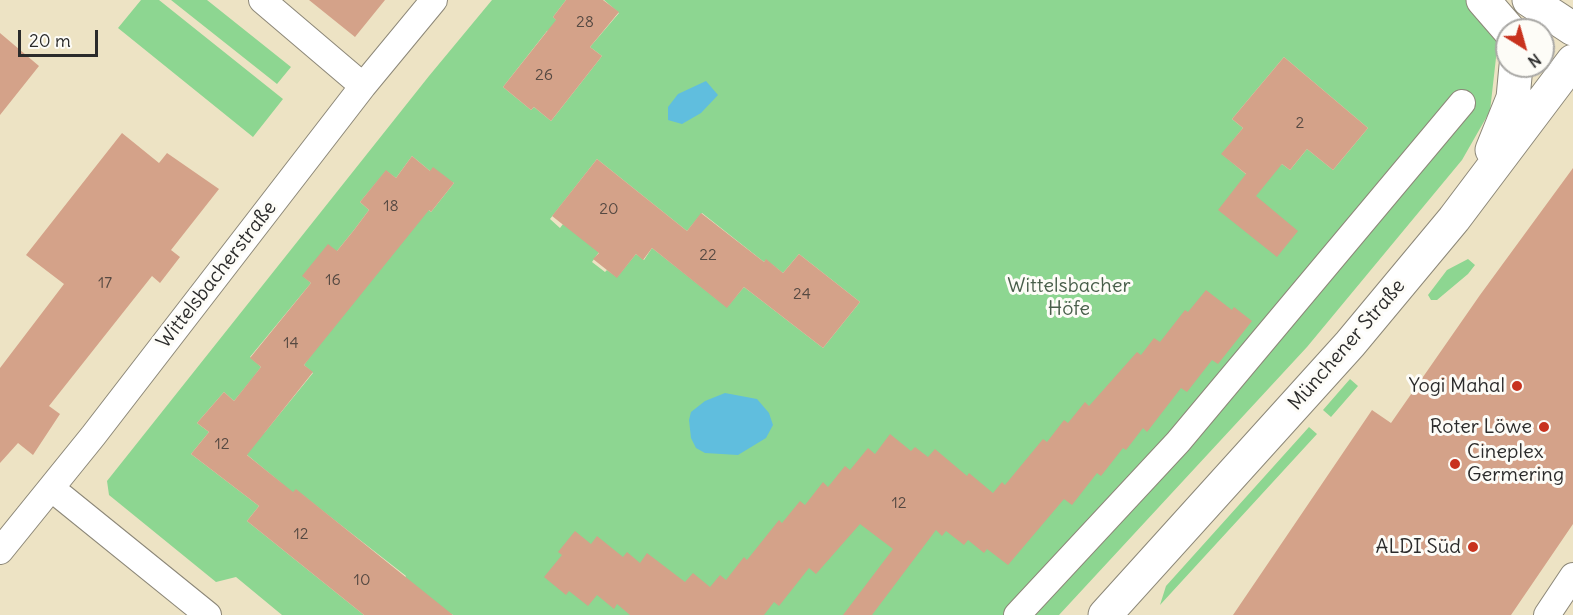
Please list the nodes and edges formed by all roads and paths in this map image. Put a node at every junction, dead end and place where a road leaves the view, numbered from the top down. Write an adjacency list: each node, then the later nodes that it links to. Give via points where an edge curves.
1 (262, 0): 9 (street)
2 (434, 0): 9 (street, Wittelsbacherstraße)
3 (1483, 0): 5 (street)
4 (1529, 0): 6 (street)
5 (1499, 18)
6 (1573, 29)
7 (1573, 61): 11 (street, Münchener Straße)
8 (1515, 78): 11 (street, via 1513,98)
9 (363, 86): 12 (street, Wittelsbacherstraße)
10 (1462, 103): 16 (street, via 1178,442)
11 (1475, 192): 17 (street, Münchener Straße, via 1350,344)
12 (51, 488): 13 (street, Wittelsbacherstraße); 15 (street)
13 (0, 551)
14 (1573, 576): 18 (street)
15 (208, 615)
16 (1017, 615)
17 (1105, 615)
18 (1547, 615)

